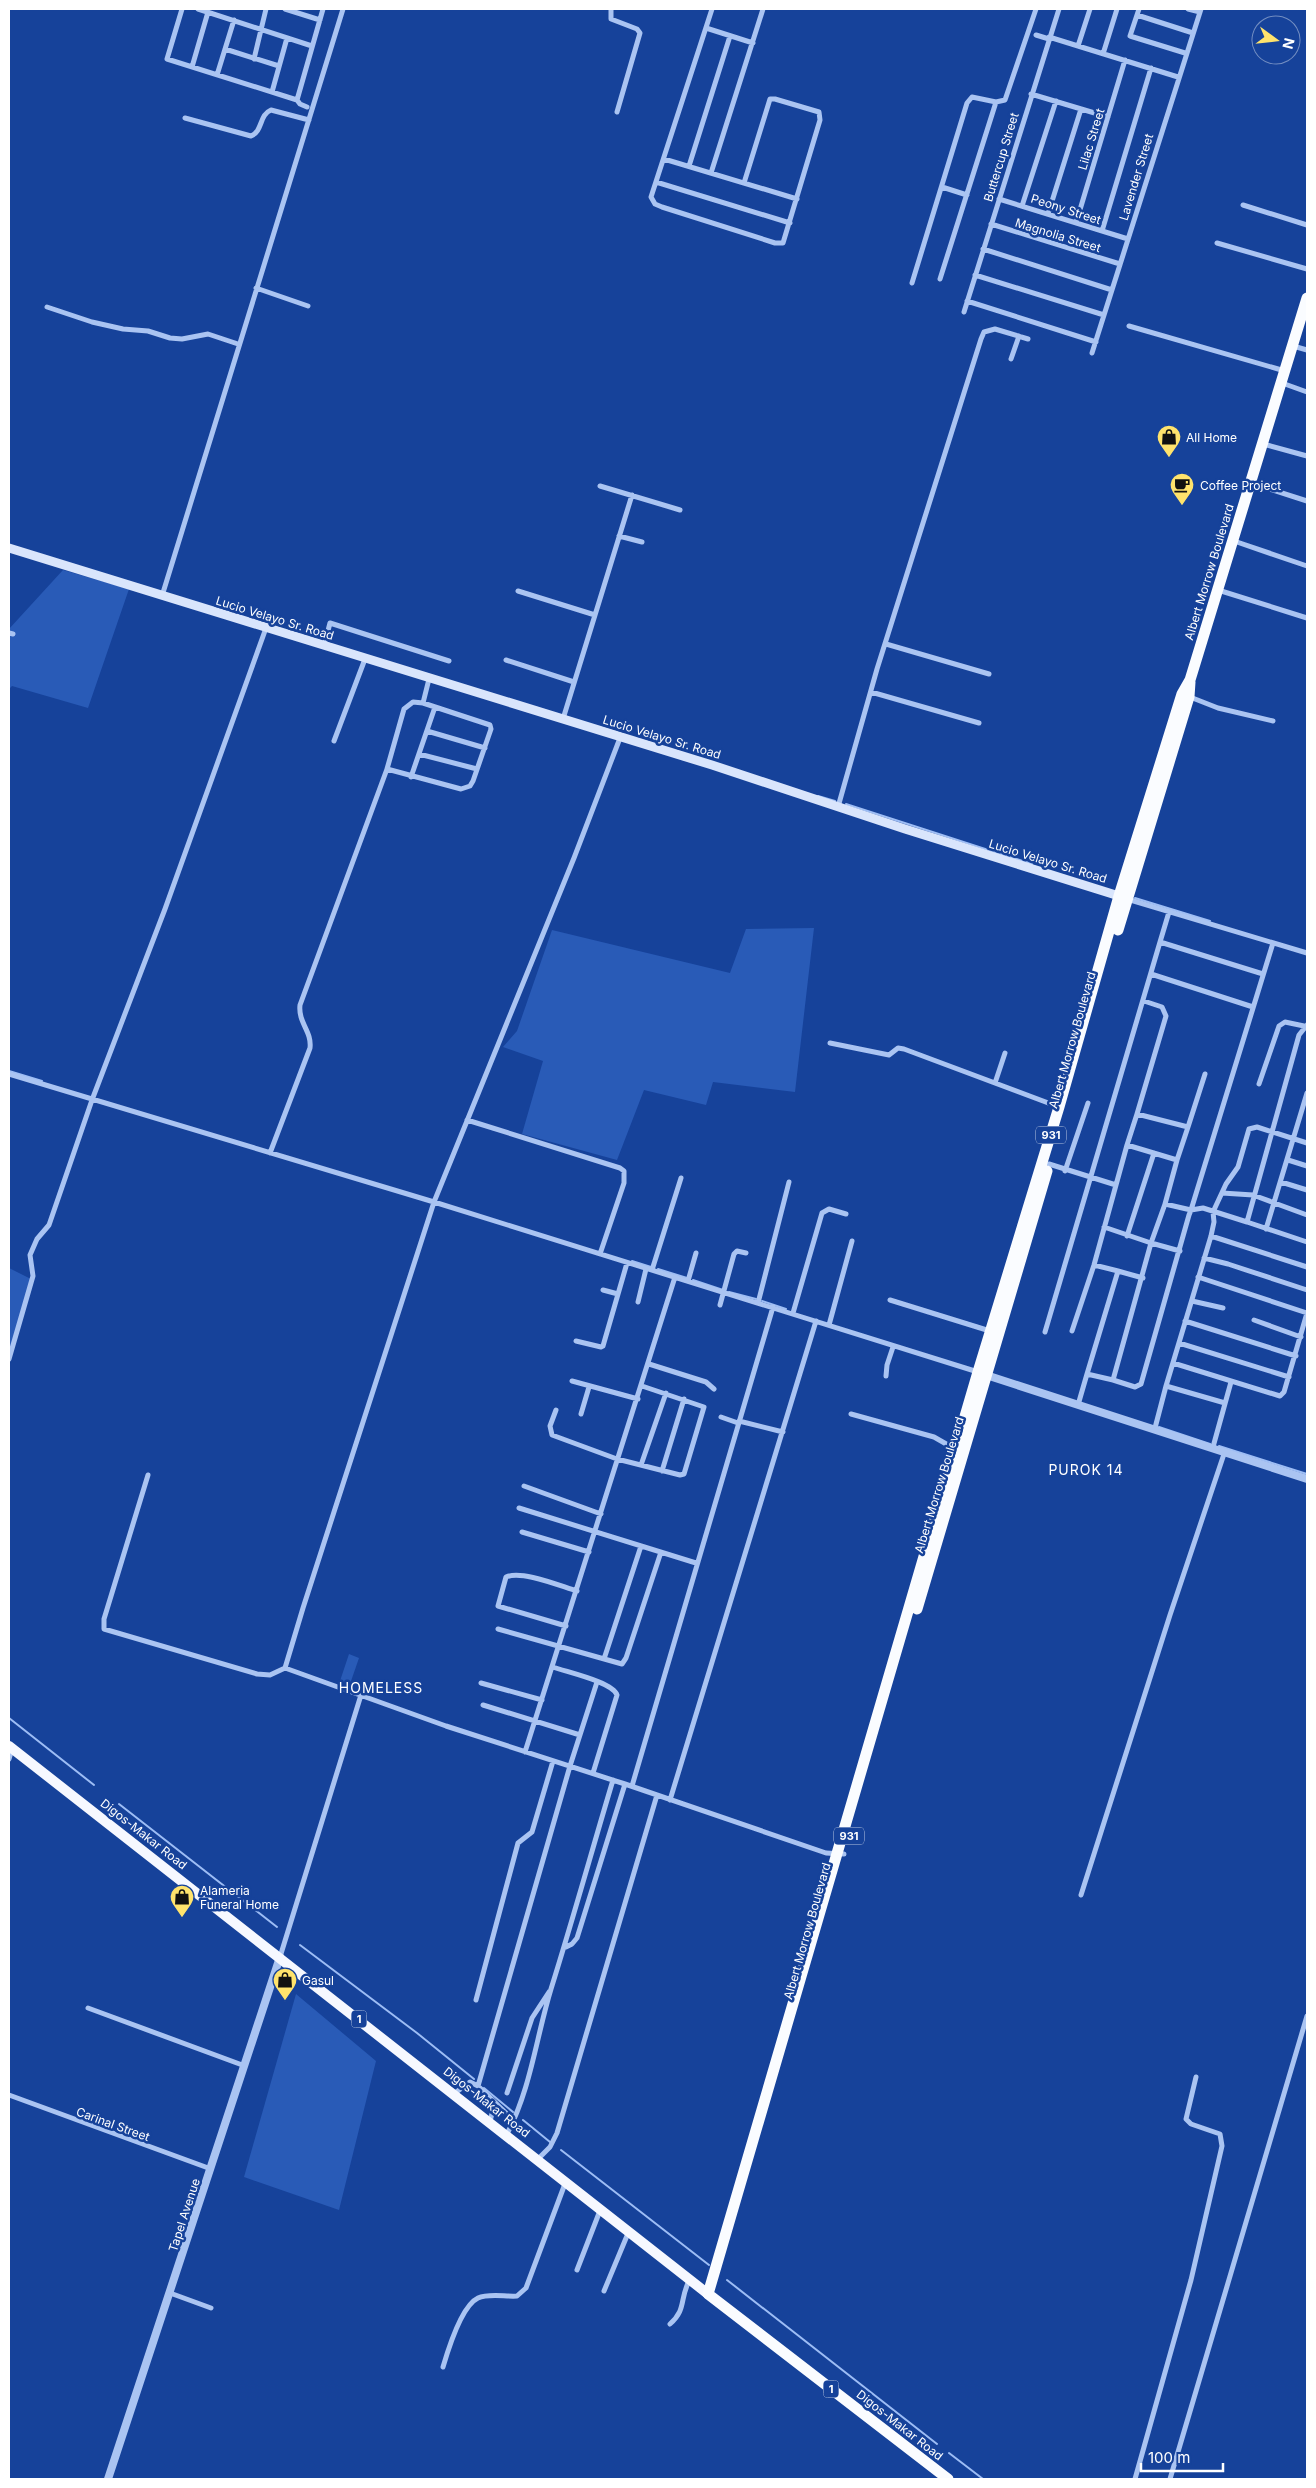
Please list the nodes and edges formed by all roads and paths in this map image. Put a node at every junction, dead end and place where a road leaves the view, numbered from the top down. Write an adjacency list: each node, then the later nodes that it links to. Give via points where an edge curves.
1 (182, 9): 38 (street, via 167,59)
2 (198, 9): 18 (street)
3 (266, 9): 23 (street)
4 (285, 9): 16 (street)
5 (323, 9): 21 (street)
6 (343, 9): 52 (street)
7 (611, 9): 49 (street, via 611,19 638,29 640,33)
8 (712, 9): 22 (street)
9 (764, 9): 29 (street)
10 (1036, 9): 46 (street, via 1009,93 1005,100)
11 (1059, 9): 28 (street, Buttercup Street)
12 (1090, 9): 31 (street)
13 (1117, 9): 34 (street)
14 (1139, 9): 19 (street)
15 (1188, 9): 17 (street)
16 (295, 10): 21 (street)
17 (1200, 10): 24 (street, Lavender Street)
18 (208, 12): 20 (street); 38 (street)
19 (1137, 15): 24 (street); 33 (street, via 1130,36)
20 (234, 20): 23 (street); 32 (street)
21 (320, 20): 30 (street)
22 (706, 28): 26 (street); 53 (street)
23 (261, 30): 27 (street); 35 (street)
24 (1193, 32): 33 (street, Lavender Street)
25 (1036, 35): 28 (street)
26 (730, 36): 29 (street); 54 (street)
27 (286, 38): 30 (street); 37 (street)
28 (1049, 38): 31 (street); 43 (street, Buttercup Street)
29 (753, 42): 55 (street)
30 (312, 46): 44 (street)
31 (1078, 46): 34 (street)
32 (225, 49): 35 (street); 40 (street)
33 (1185, 53): 41 (street, Lavender Street)
34 (1103, 54): 36 (street)
35 (254, 58): 37 (street)
36 (1125, 60): 39 (street); 50 (street, Lilac Street)
37 (279, 66): 42 (street)
38 (192, 67): 40 (street)
39 (1151, 68): 41 (street); 69 (street)
40 (217, 75): 42 (street)
41 (1178, 77): 70 (street, Lavender Street)
42 (272, 92): 44 (street)
43 (1031, 94): 45 (street); 61 (street, Buttercup Street)
44 (297, 100): 47 (street)
45 (1056, 101): 48 (street); 63 (street)
46 (996, 102): 58 (street, via 977,97 969,99); 59 (street)
47 (307, 106)
48 (1081, 109): 50 (street); 64 (street)
49 (617, 112)
50 (1108, 117): 66 (street, Lilac Street)
51 (185, 118): 52 (street, via 251,136 258,132 264,115 271,110)
52 (309, 120): 78 (street)
53 (664, 159): 54 (street); 56 (street)
54 (689, 166): 55 (street)
55 (711, 173): 57 (street)
56 (656, 182): 65 (street); 65 (street, via 651,197 656,204 775,242 783,243)
57 (744, 183): 60 (street); 60 (street, via 769,101 775,98 819,112 821,116)
58 (942, 188): 59 (street); 77 (street)
59 (967, 195): 76 (street)
60 (797, 199): 65 (street)
61 (999, 199): 63 (street, Peony Street); 67 (street, Buttercup Street)
62 (1243, 205): 68 (street)
63 (1022, 206): 64 (street, Peony Street)
64 (1048, 214): 66 (street, Peony Street)
65 (790, 223)
66 (1076, 223): 69 (street, Peony Street)
67 (991, 224): 72 (street, Buttercup Street); 73 (street, Magnolia Street)
68 (1307, 225)
69 (1102, 231): 70 (street, Peony Street)
70 (1128, 239): 73 (street, Lavender Street)
71 (1217, 242): 74 (street)
72 (983, 249): 75 (street, Buttercup Street); 79 (street)
73 (1120, 264): 79 (street, Lavender Street)
74 (1307, 269)
75 (975, 275): 81 (street, Buttercup Street); 85 (street)
76 (940, 279)
77 (912, 283)
78 (256, 288): 82 (street); 90 (street)
79 (1112, 290): 85 (street, Lavender Street)
80 (1307, 298): 91 (highway, Albert Morrow Boulevard / 931)
81 (967, 301): 84 (street, Buttercup Street); 89 (street)
82 (308, 306)
83 (48, 307): 90 (street, via 122,329 182,339 208,334)
84 (964, 312)
85 (1104, 315): 89 (street, Lavender Street)
86 (1130, 326): 95 (street)
87 (1019, 336): 88 (street); 94 (street); 117 (street, via 989,329 981,338)
88 (1028, 339)
89 (1096, 342): 93 (street, Lavender Street)
90 (238, 344): 113 (street)
91 (1293, 346): 92 (street); 95 (highway, Albert Morrow Boulevard / 931)
92 (1307, 350)
93 (1092, 353)
94 (1011, 359)
95 (1285, 371): 96 (highway, Albert Morrow Boulevard / 931)
96 (1281, 383): 97 (street); 98 (highway, Albert Morrow Boulevard / 931)
97 (1307, 392)
98 (1263, 444): 99 (street); 100 (highway, Albert Morrow Boulevard / 931)
99 (1307, 456)
100 (1250, 483): 104 (street); 107 (highway, Albert Morrow Boulevard / 931)
101 (600, 486): 103 (street)
102 (1307, 493): 104 (street)
103 (632, 495): 105 (street); 106 (street)
104 (1306, 501)
105 (680, 510)
106 (619, 536): 108 (street); 114 (street)
107 (1233, 540): 110 (street); 111 (highway, Albert Morrow Boulevard / 931)
108 (642, 542)
109 (9, 548): 113 (main road, Lucio Velayo Sr. Road)
110 (1307, 566)
111 (1218, 590): 115 (street); 124 (highway, Albert Morrow Boulevard / 931)
112 (518, 591): 114 (street)
113 (162, 596): 116 (main road, Lucio Velayo Sr. Road)
114 (595, 615): 125 (street)
115 (1307, 618)
116 (266, 628): 118 (main road, Lucio Velayo Sr. Road); 159 (street)
117 (886, 644): 122 (street); 126 (street)
118 (324, 646): 119 (main road, Lucio Velayo Sr. Road); 121 (street, via 330,623)
119 (365, 659): 123 (main road, Lucio Velayo Sr. Road); 135 (street)
120 (506, 660): 125 (street)
121 (448, 661)
122 (989, 674)
123 (429, 679): 128 (street); 130 (main road, Lucio Velayo Sr. Road)
124 (1190, 680): 127 (highway, Albert Morrow Boulevard / 931); 142 (highway, Albert Morrow Boulevard / 931, via 1182,694)
125 (574, 682): 130 (street)
126 (871, 692): 132 (street); 141 (street)
127 (1189, 697): 131 (street, via 1218,708); 142 (highway, Albert Morrow Boulevard / 931)
128 (423, 703): 129 (street); 138 (street, via 413,702 404,709)
129 (435, 707): 133 (street); 136 (street, via 490,725)
130 (562, 720): 134 (main road, Lucio Velayo Sr. Road)
131 (1273, 721)
132 (978, 723)
133 (427, 731): 136 (street); 137 (street)
134 (620, 738): 141 (main road, Lucio Velayo Sr. Road); 164 (street)
135 (334, 741)
136 (485, 748): 139 (street)
137 (419, 754): 139 (street); 140 (street)
138 (387, 769): 140 (street); 170 (street, via 300,1005 300,1020 310,1034 310,1048)
139 (477, 769): 140 (street, via 470,786 461,789)
140 (411, 777)
141 (838, 806): 142 (main road, Lucio Velayo Sr. Road)
142 (1123, 898): 143 (street, Lucio Velayo Sr. Road); 162 (highway, Albert Morrow Boulevard / 931); 174 (highway, Albert Morrow Boulevard / 931)
143 (1169, 912): 144 (street); 145 (street, Lucio Velayo Sr. Road)
144 (1160, 942): 147 (street); 148 (street)
145 (1273, 943): 146 (street, Lucio Velayo Sr. Road); 148 (street)
146 (1307, 953)
147 (1151, 974): 149 (street); 150 (street)
148 (1263, 974): 150 (street)
149 (1144, 1000): 163 (street, via 1162,1007 1166,1016); 178 (street)
150 (1253, 1007): 188 (street)
151 (1306, 1026): 157 (street, via 1285,1022 1279,1026); 166 (street, via 1299,1035)
152 (830, 1043): 156 (street, via 889,1055 898,1048 904,1049)
153 (1005, 1053): 156 (street)
154 (9, 1074): 159 (street)
155 (1205, 1074): 165 (street)
156 (995, 1083): 162 (street)
157 (1259, 1084)
158 (1307, 1093): 161 (street)
159 (92, 1100): 170 (street); 239 (street, via 49,1225 37,1239 30,1255 31,1287)
160 (1088, 1103): 176 (street)
161 (1306, 1103): 167 (street)
162 (1059, 1107): 231 (highway, Albert Morrow Boulevard / 931)
163 (1137, 1114): 165 (street); 169 (street)
164 (467, 1120): 185 (street); 203 (street, via 624,1171 624,1183)
165 (1188, 1127): 172 (street)
166 (1273, 1132): 167 (street); 183 (street, via 1257,1127 1249,1129 1238,1167); 184 (street)
167 (1294, 1140): 168 (street); 173 (street)
168 (1307, 1143)
169 (1127, 1146): 171 (street); 181 (street)
170 (270, 1153): 185 (street)
171 (1154, 1154): 172 (street); 195 (street)
172 (1178, 1160): 187 (street)
173 (1288, 1160): 175 (street); 180 (street)
174 (1049, 1164): 176 (street); 242 (highway, Albert Morrow Boulevard / 931)
175 (1307, 1166)
176 (1065, 1171): 178 (street)
177 (680, 1178): 208 (street)
178 (1091, 1179): 181 (street); 233 (street)
179 (788, 1182): 221 (street)
180 (1281, 1182): 182 (street); 186 (street)
181 (1116, 1185): 193 (street)
182 (1307, 1190)
183 (1222, 1193): 184 (street); 189 (street)
184 (1253, 1196): 186 (street); 192 (street)
185 (434, 1202): 203 (street); 288 (street)
186 (1274, 1203): 191 (street); 194 (street)
187 (1165, 1204): 188 (street); 199 (street)
188 (1191, 1210): 189 (street, via 1199,1208); 200 (street)
189 (1213, 1212): 192 (street); 196 (street)
190 (846, 1214): 225 (street, via 829,1209 822,1213)
191 (1307, 1215)
192 (1247, 1222): 194 (street)
193 (1104, 1228): 195 (street); 206 (street)
194 (1266, 1229): 198 (street)
195 (1127, 1236): 199 (street)
196 (1212, 1236): 204 (street); 207 (street)
197 (852, 1241): 230 (street)
198 (1307, 1242)
199 (1151, 1243): 200 (street); 212 (street)
200 (1180, 1251): 246 (street, via 1141,1384 1135,1387)
201 (696, 1253): 213 (street)
202 (746, 1253): 216 (street, via 737,1251 734,1254)
203 (600, 1254): 205 (street)
204 (1204, 1258): 211 (street); 215 (street)
205 (627, 1263): 208 (street); 217 (street)
206 (1094, 1265): 209 (street); 232 (street)
207 (1307, 1267)
208 (649, 1269): 210 (street); 220 (street)
209 (1118, 1271): 212 (street); 243 (street)
210 (675, 1277): 213 (street); 241 (street)
211 (1198, 1277): 219 (street); 226 (street)
212 (1143, 1278): 246 (street)
213 (688, 1281): 216 (street)
214 (603, 1290): 217 (street)
215 (1307, 1290)
216 (724, 1292): 221 (street); 222 (street)
217 (618, 1294): 235 (street, via 603,1346)
218 (890, 1300): 231 (street)
219 (1192, 1301): 224 (street); 229 (street)
220 (638, 1302)
221 (758, 1303): 223 (street)
222 (720, 1305)
223 (773, 1307): 225 (street); 262 (street)
224 (1223, 1308)
225 (793, 1313): 228 (street)
226 (1307, 1313): 234 (street)
227 (1254, 1320): 234 (street)
228 (816, 1321): 230 (street); 264 (street)
229 (1185, 1321): 236 (street); 238 (street)
230 (829, 1325): 237 (street)
231 (991, 1331): 242 (highway, Albert Morrow Boulevard / 931)
232 (1072, 1331)
233 (1045, 1332)
234 (1301, 1337): 238 (street)
235 (576, 1341)
236 (1179, 1343): 240 (street); 245 (street)
237 (893, 1347): 242 (street); 244 (street)
238 (1296, 1356): 245 (street)
239 (9, 1359)
240 (1173, 1363): 248 (street); 250 (street)
241 (648, 1364): 249 (street); 252 (street, via 706,1382)
242 (982, 1373): 257 (street); 266 (highway, Albert Morrow Boulevard / 931); 306 (highway, Albert Morrow Boulevard / 931)
243 (1088, 1374): 246 (street); 257 (street)
244 (886, 1376)
245 (1289, 1377): 248 (street, via 1280,1396)
246 (1113, 1380)
247 (572, 1381): 251 (street)
248 (1231, 1382): 256 (street)
249 (642, 1386): 253 (street); 254 (street)
250 (1166, 1386): 256 (street); 263 (street)
251 (590, 1387): 254 (street); 259 (street)
252 (714, 1389)
253 (666, 1393): 255 (street); 269 (street)
254 (638, 1399): 268 (street)
255 (684, 1399): 270 (street); 270 (street, via 704,1407 685,1474)
256 (1225, 1403): 265 (street)
257 (1078, 1405): 263 (street)
258 (556, 1410): 268 (street, via 550,1426 552,1435)
259 (581, 1414)
260 (851, 1414): 266 (street, via 934,1437)
261 (721, 1418): 262 (street)
262 (739, 1422): 264 (street); 281 (street)
263 (1155, 1428): 265 (street)
264 (783, 1432): 305 (street)
265 (1213, 1447): 267 (street)
266 (956, 1449): 306 (highway, Albert Morrow Boulevard / 931)
267 (1225, 1451): 272 (street); 307 (street)
268 (616, 1459): 269 (street); 275 (street)
269 (642, 1465): 270 (street)
270 (662, 1471)
271 (148, 1475): 288 (street, via 104,1619 104,1629 257,1674 270,1675)
272 (1307, 1478)
273 (524, 1486): 275 (street)
274 (520, 1508): 277 (street)
275 (601, 1514): 277 (street)
276 (522, 1532): 279 (street)
277 (596, 1532): 278 (street); 279 (street)
278 (642, 1546): 280 (street); 286 (street)
279 (589, 1552): 282 (street)
280 (661, 1552): 281 (street); 286 (street, via 624,1662 620,1664)
281 (696, 1563): 303 (street)
282 (577, 1591): 283 (street); 283 (street, via 536,1578 514,1575 506,1577 503,1583 498,1606)
283 (566, 1626): 285 (street)
284 (498, 1629): 285 (street)
285 (560, 1646): 286 (street); 287 (street)
286 (604, 1659)
287 (553, 1667): 289 (street); 292 (street)
288 (286, 1668): 291 (street)
289 (596, 1682): 295 (street); 300 (street, via 613,1688 617,1695)
290 (481, 1683): 292 (street)
291 (360, 1695): 297 (street); 309 (street)
292 (542, 1700): 294 (street)
293 (483, 1706): 294 (street)
294 (535, 1721): 295 (street); 297 (street)
295 (580, 1735): 299 (street)
296 (10, 1751): 309 (main road, Digos-Makar Road / 1)
297 (526, 1752): 298 (street)
298 (552, 1761): 299 (street); 311 (street, via 532,1832 518,1843)
299 (570, 1766): 300 (street); 318 (street)
300 (593, 1773): 301 (street)
301 (613, 1780): 302 (street); 308 (street)
302 (625, 1784): 303 (street); 308 (street, via 577,1938)
303 (632, 1786): 304 (street)
304 (657, 1796): 305 (street); 326 (street, via 557,2133 550,2147)
305 (670, 1800): 306 (street, via 826,1853)
306 (840, 1854): 335 (highway, Albert Morrow Boulevard / 931)
307 (1081, 1895)
308 (566, 1947): 310 (street)
309 (280, 1957): 316 (street, Tapel Avenue); 319 (main road, Digos-Makar Road / 1)
310 (551, 1990): 314 (street); 315 (street)
311 (476, 2000)
312 (88, 2008): 316 (street)
313 (1307, 2016): 342 (street)
314 (532, 2018): 315 (street); 320 (street)
315 (545, 2020): 323 (street)
316 (246, 2066): 327 (street, Tapel Avenue)
317 (1196, 2076): 341 (street, via 1186,2119 1191,2124 1220,2134 1222,2146 1190,2280)
318 (478, 2086): 319 (street, via 470,2082); 322 (street)
319 (455, 2093): 324 (main road, Digos-Makar Road / 1)
320 (507, 2093)
321 (9, 2095): 327 (street, Carinal Street)
322 (498, 2107): 323 (street); 324 (street, via 493,2110)
323 (514, 2120): 325 (street)
324 (490, 2121): 325 (main road, Digos-Makar Road / 1)
325 (507, 2134): 326 (main road, Digos-Makar Road / 1)
326 (538, 2159): 328 (main road, Digos-Makar Road / 1)
327 (211, 2169): 334 (street, Tapel Avenue)
328 (566, 2180): 329 (main road, Digos-Makar Road / 1); 338 (street, via 526,2288 517,2296 483,2296 473,2301 452,2338)
329 (601, 2208): 330 (main road, Digos-Makar Road / 1); 331 (street)
330 (629, 2230): 332 (main road, Digos-Makar Road / 1); 333 (street)
331 (577, 2270)
332 (690, 2278): 335 (main road, Digos-Makar Road / 1); 337 (street, via 683,2293 680,2313)
333 (604, 2291)
334 (170, 2293): 336 (street); 339 (street, Tapel Avenue)
335 (711, 2296): 340 (highway, Digos-Makar Road / 1)
336 (211, 2308)
337 (670, 2324)
338 (443, 2367)
339 (108, 2479)
340 (948, 2479)
341 (1135, 2479)
342 (1170, 2479)

